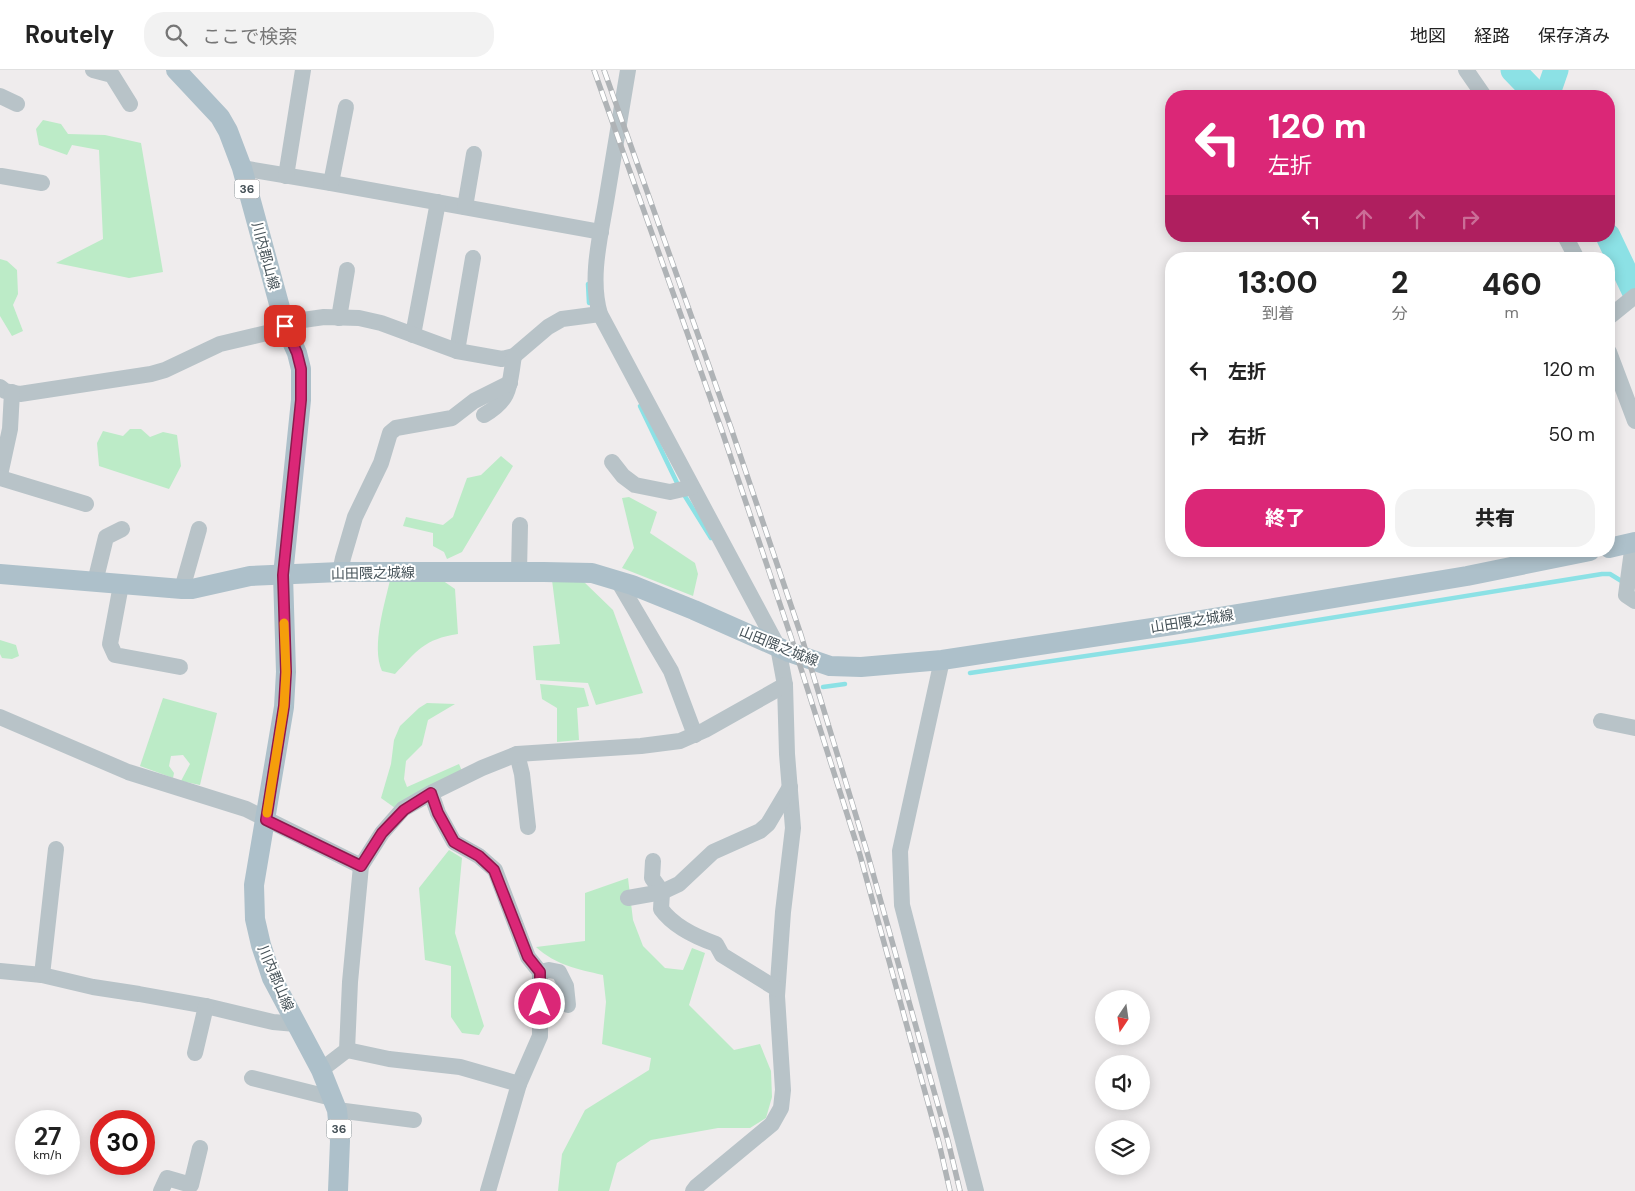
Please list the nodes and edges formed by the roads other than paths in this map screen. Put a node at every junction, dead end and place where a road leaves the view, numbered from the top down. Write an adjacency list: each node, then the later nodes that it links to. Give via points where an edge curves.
1 (93, 70): 9 (street, via 112,75)
2 (176, 70): 12 (main road, 川内郡山線 / 36, via 220,117)
3 (304, 70): 13 (street)
4 (628, 70): 19 (street)
5 (1466, 70): 6 (street)
6 (1480, 90)
7 (0, 96): 8 (street)
8 (17, 104)
9 (130, 104)
10 (346, 107): 16 (street)
11 (474, 154): 18 (street)
12 (242, 168): 13 (street); 26 (main road, 川内郡山線 / 36)
13 (286, 176): 16 (street)
14 (0, 178): 15 (street)
15 (42, 183)
16 (331, 183): 17 (street)
17 (438, 202): 18 (street); 27 (street)
18 (465, 207): 19 (street)
19 (596, 231): 24 (street, via 595,280)
20 (473, 258): 28 (street)
21 (347, 270): 25 (street)
22 (1635, 296): 23 (street)
23 (1615, 312)
24 (600, 314): 29 (street, via 562,318); 37 (street)
25 (340, 318): 26 (street, via 324,317); 27 (street, via 381,323)
26 (285, 326): 32 (street, via 220,344 165,370 20,394); 48 (main road, 川内郡山線 / 36, via 297,353 302,384)
27 (413, 335): 28 (street)
28 (457, 351): 29 (street, via 502,359)
29 (514, 356): 31 (street)
30 (1615, 368): 34 (street)
31 (510, 383): 33 (street, via 505,399); 45 (street, via 474,401 452,418 396,428 390,433 381,463 355,517)
32 (6, 390): 36 (street, via 10,430)
33 (484, 415)
34 (1635, 421)
35 (612, 462): 37 (street, via 636,485 670,492)
36 (0, 477): 38 (street)
37 (684, 488): 54 (street)
38 (86, 504)
39 (520, 526): 46 (street)
40 (122, 529): 50 (street, via 106,537)
41 (199, 529): 52 (street)
42 (1634, 542): 43 (main road); 53 (street)
43 (1615, 547)
44 (1560, 557): 55 (main road, 山田隈之城線, via 1438,581)
45 (340, 572): 46 (main road, 山田隈之城線); 48 (main road, 山田隈之城線)
46 (519, 572): 49 (main road, 山田隈之城線, via 592,573)
47 (0, 574): 50 (main road, 山田隈之城線)
48 (283, 575): 52 (main road, 山田隈之城線, via 250,576); 65 (main road, 川内郡山線 / 36, via 284,706)
49 (618, 581): 54 (main road, 山田隈之城線); 61 (street, via 671,671)
50 (95, 582): 51 (main road, 山田隈之城線)
51 (121, 585): 52 (main road, 山田隈之城線); 56 (street, via 110,644 115,655)
52 (182, 589)
53 (1630, 589)
54 (778, 647): 55 (main road, 山田隈之城線, via 830,666 861,667); 57 (street)
55 (942, 660): 91 (street, via 900,852 900,880 902,905)
56 (180, 667)
57 (785, 685): 61 (street); 63 (street)
58 (0, 717): 65 (street, via 128,772 246,809)
59 (1601, 721): 60 (street)
60 (1635, 728)
61 (695, 735): 62 (street, via 680,741 642,746)
62 (517, 754): 64 (street); 66 (street)
63 (790, 787): 70 (street, via 768,824 760,831 713,852 679,884); 75 (street, via 793,828)
64 (431, 793): 69 (street, via 404,810 382,833); 73 (street, via 454,842 479,856 494,870 528,957)
65 (266, 820): 69 (street); 78 (main road, 川内郡山線 / 36, via 254,884 255,919 272,978)
66 (528, 827)
67 (56, 849): 74 (street)
68 (653, 861): 70 (street, via 652,878)
69 (361, 866): 79 (street)
70 (662, 892): 71 (street); 75 (street, via 661,909 666,915 694,936 716,944 722,955)
71 (628, 898)
72 (0, 971): 74 (street)
73 (540, 972): 77 (street, via 559,972 566,986); 83 (street, via 540,1036)
74 (42, 975): 76 (street, via 92,988)
75 (777, 989): 90 (street, via 784,1090 781,1108 772,1124)
76 (206, 1006): 78 (street, via 273,1022); 80 (street)
77 (568, 1006)
78 (296, 1024): 81 (main road, 川内郡山線 / 36)
79 (347, 1050): 81 (street); 83 (street, via 389,1059 460,1067)
80 (195, 1053)
81 (321, 1070): 84 (main road, 川内郡山線 / 36)
82 (252, 1078): 84 (street)
83 (519, 1084): 89 (street)
84 (334, 1104): 85 (street); 88 (main road, 川内郡山線 / 36, via 340,1141)
85 (414, 1120)
86 (200, 1148): 87 (street, via 191,1185 167,1178)
87 (161, 1191)
88 (338, 1191)
89 (488, 1191)
90 (693, 1191)
91 (976, 1191)

